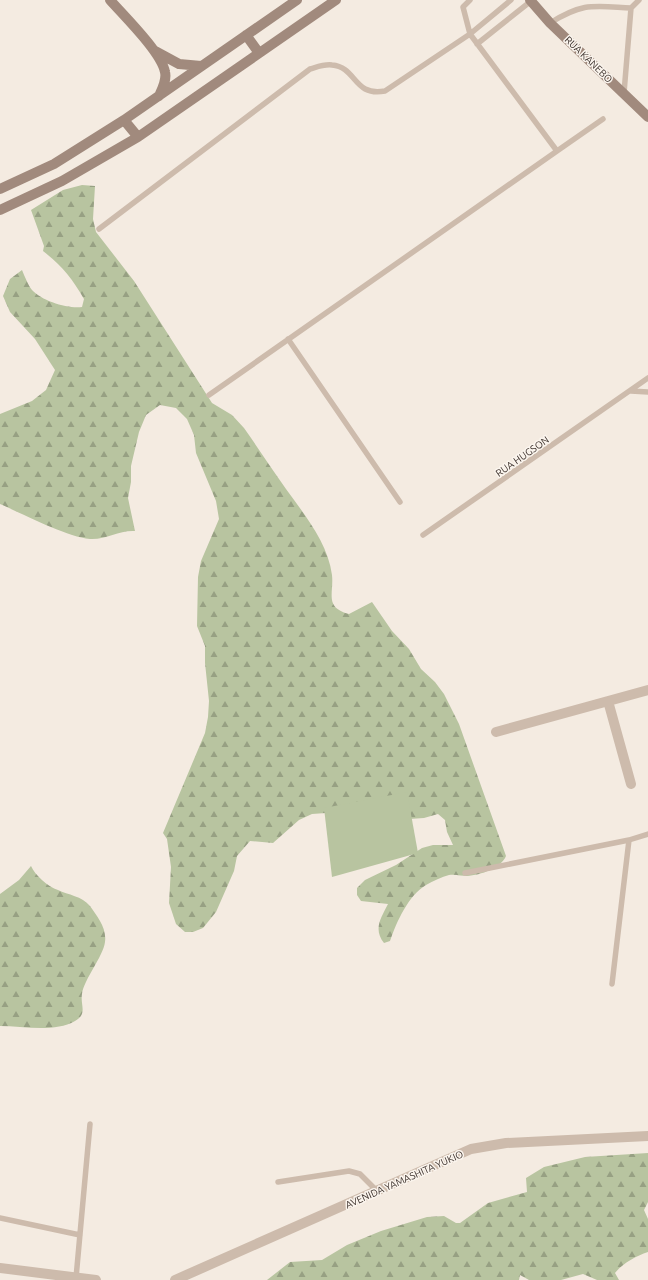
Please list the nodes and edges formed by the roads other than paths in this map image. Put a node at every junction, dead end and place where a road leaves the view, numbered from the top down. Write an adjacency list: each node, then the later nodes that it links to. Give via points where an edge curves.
1 (110, 0): 14 (main road)
2 (297, 0): 12 (main road)
3 (336, 0): 15 (main road)
4 (470, 0): 11 (lane, via 463,7)
5 (512, 0): 11 (lane)
6 (531, 0): 10 (main road, RUA KANEBO); 13 (lane)
7 (639, 0): 9 (lane)
8 (587, 3): 9 (lane); 10 (lane)
9 (631, 8): 17 (lane)
10 (550, 23): 17 (main road, RUA KANEBO)
11 (470, 34): 13 (lane); 26 (lane, via 385,90 376,92 364,90 345,70 334,65 310,69)
12 (246, 35): 15 (main road); 16 (main road)
13 (478, 44): 23 (lane)
14 (154, 51): 16 (main road, via 180,64); 18 (main road, via 165,71)
15 (259, 53): 22 (main road)
16 (201, 66): 18 (main road)
17 (624, 93): 19 (main road, RUA KANEBO)
18 (159, 96): 21 (main road)
19 (646, 112)
20 (603, 119): 23 (lane)
21 (124, 120): 22 (main road); 24 (main road, via 54,164)
22 (138, 137): 25 (main road, via 62,180)
23 (557, 151): 27 (lane)
24 (0, 189)
25 (0, 210)
26 (99, 230)
27 (288, 339): 31 (lane); 32 (lane)
28 (648, 378): 29 (lane, RUA HUGSON)
29 (630, 391): 30 (lane); 33 (lane, RUA HUGSON)
30 (648, 392)
31 (209, 395)
32 (400, 502)
33 (423, 535)
34 (648, 690): 35 (street)
35 (608, 701): 36 (street); 37 (street)
36 (496, 732)
37 (631, 784)
38 (648, 834): 39 (lane)
39 (629, 840): 40 (lane); 41 (lane)
40 (465, 873)
41 (612, 984)
42 (90, 1124): 47 (lane)
43 (648, 1136): 45 (street, AVENIDA YAMASHITA YUKIO, via 506,1144 471,1149)
44 (278, 1182): 45 (lane, via 349,1171 360,1174)
45 (377, 1190): 51 (street, AVENIDA YAMASHITA YUKIO)
46 (0, 1218): 47 (lane)
47 (80, 1234): 49 (lane)
48 (0, 1268): 49 (street)
49 (76, 1278): 50 (street)
50 (96, 1280)
51 (175, 1280)

